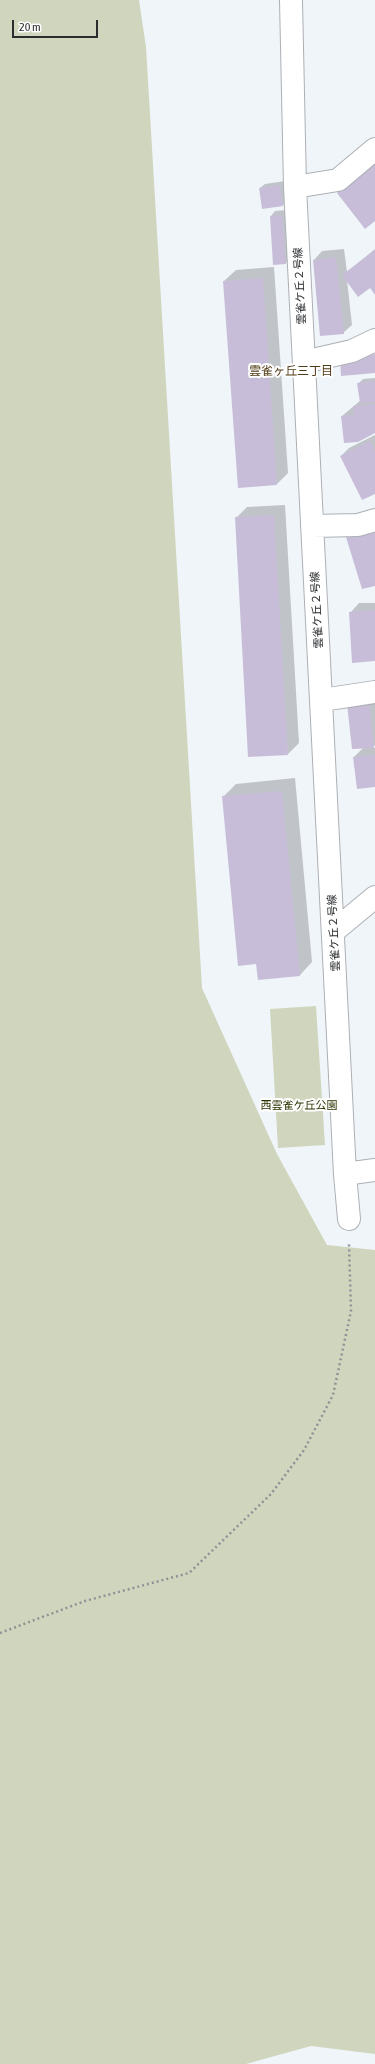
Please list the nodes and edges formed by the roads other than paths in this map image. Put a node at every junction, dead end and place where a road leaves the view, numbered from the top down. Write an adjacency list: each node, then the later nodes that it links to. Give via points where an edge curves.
1 (290, 0): 3 (street, 雲雀ケ丘２号線)
2 (375, 149): 3 (street, via 338,180)
3 (295, 187): 5 (street, 雲雀ケ丘２号線)
4 (375, 340): 5 (street, via 352,351)
5 (304, 362): 7 (street, 雲雀ケ丘２号線)
6 (375, 520): 7 (street, via 358,525)
7 (312, 526): 9 (street, 雲雀ケ丘２号線)
8 (375, 692): 9 (street)
9 (322, 700): 11 (street, 雲雀ケ丘２号線)
10 (375, 897): 11 (street)
11 (334, 931): 13 (street, 雲雀ケ丘２号線)
12 (375, 1170): 13 (street)
13 (345, 1174): 14 (street, 雲雀ケ丘２号線)
14 (349, 1219)

